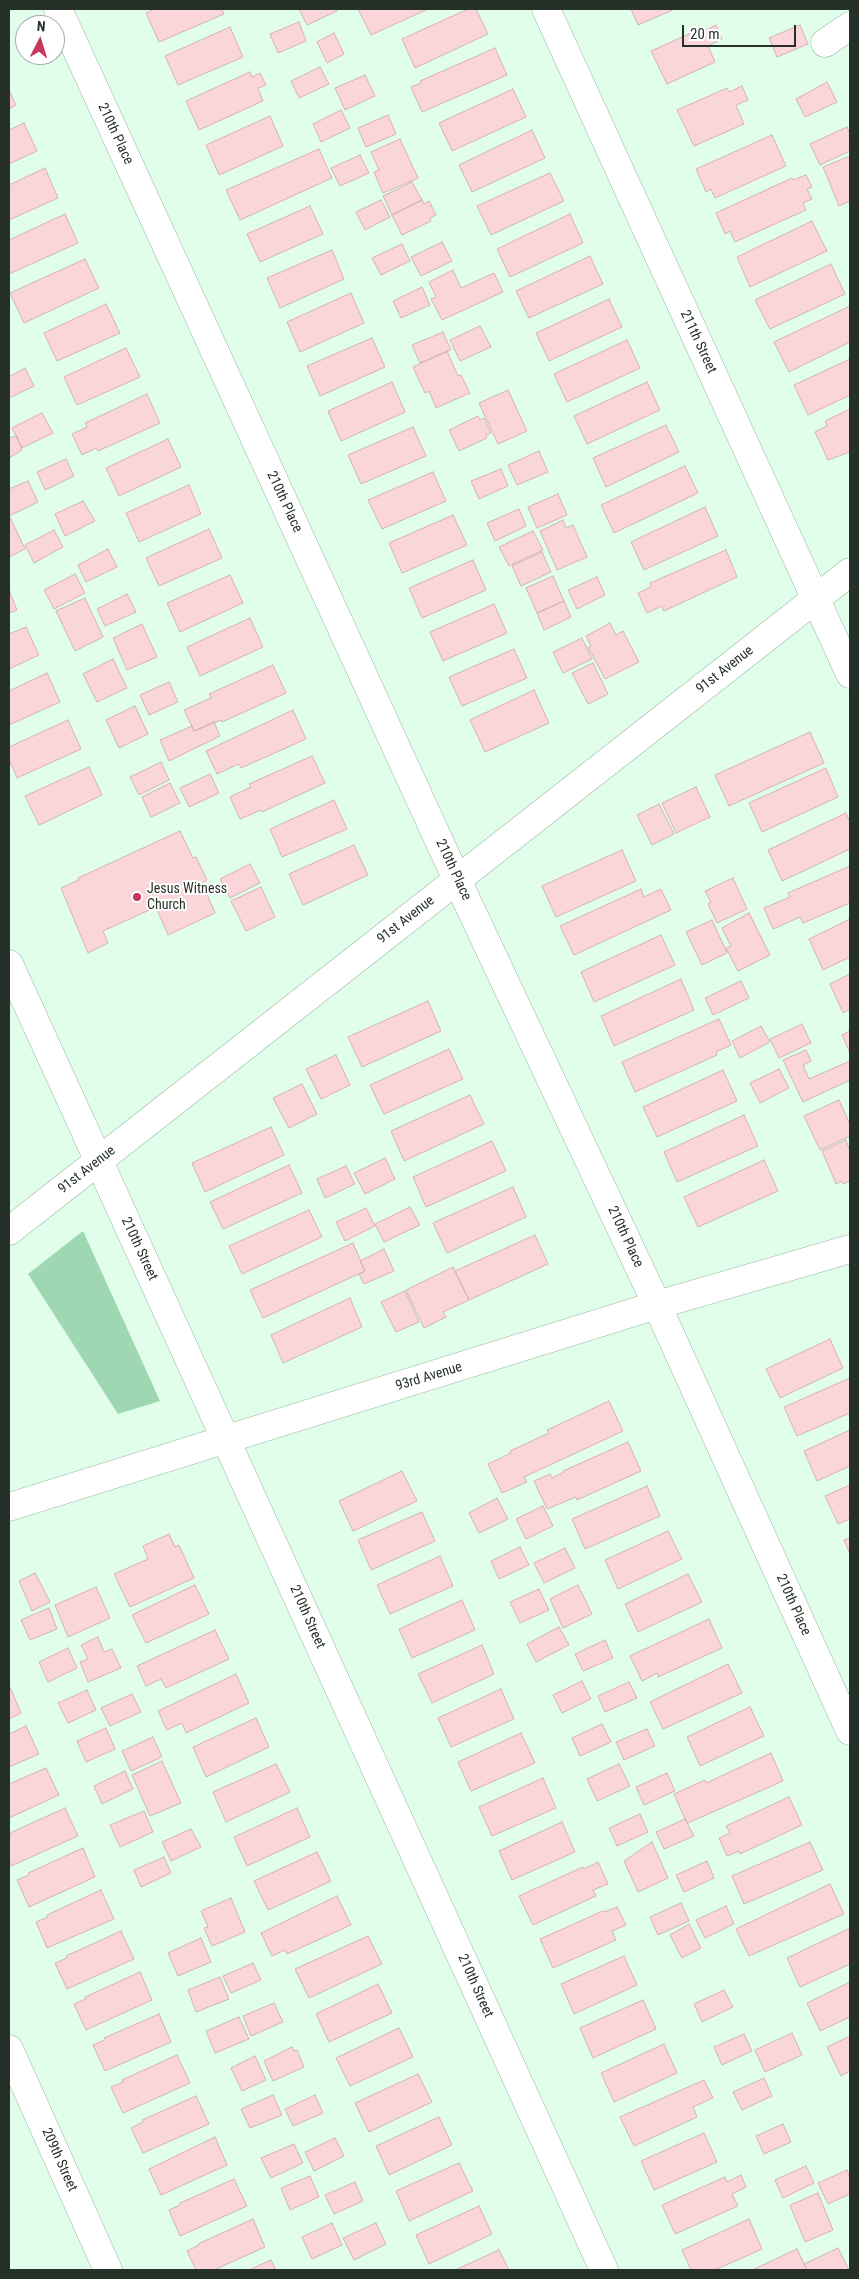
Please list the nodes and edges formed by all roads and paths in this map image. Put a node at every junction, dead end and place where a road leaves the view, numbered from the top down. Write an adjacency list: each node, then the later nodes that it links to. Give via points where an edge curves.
1 (58, 9): 8 (street, 210th Place)
2 (546, 9): 6 (street, 211th Street)
3 (850, 26): 4 (street)
4 (824, 43)
5 (850, 572): 6 (street, 91st Avenue)
6 (816, 599): 7 (street, 211th Street); 8 (street, 91st Avenue)
7 (850, 674)
8 (457, 880): 10 (street, 91st Avenue); 13 (street, 210th Place)
9 (9, 964): 10 (street, 210th Street)
10 (98, 1161): 11 (street, 91st Avenue); 14 (street, 210th Street)
11 (9, 1231)
12 (850, 1249): 13 (street, 93rd Avenue)
13 (657, 1305): 14 (street, 93rd Avenue); 16 (street, 210th Place)
14 (226, 1440): 15 (street, 93rd Avenue); 19 (street, 210th Street)
15 (9, 1507)
16 (850, 1731)
17 (9, 2049): 18 (street, 209th Street)
18 (108, 2270)
19 (604, 2270)

